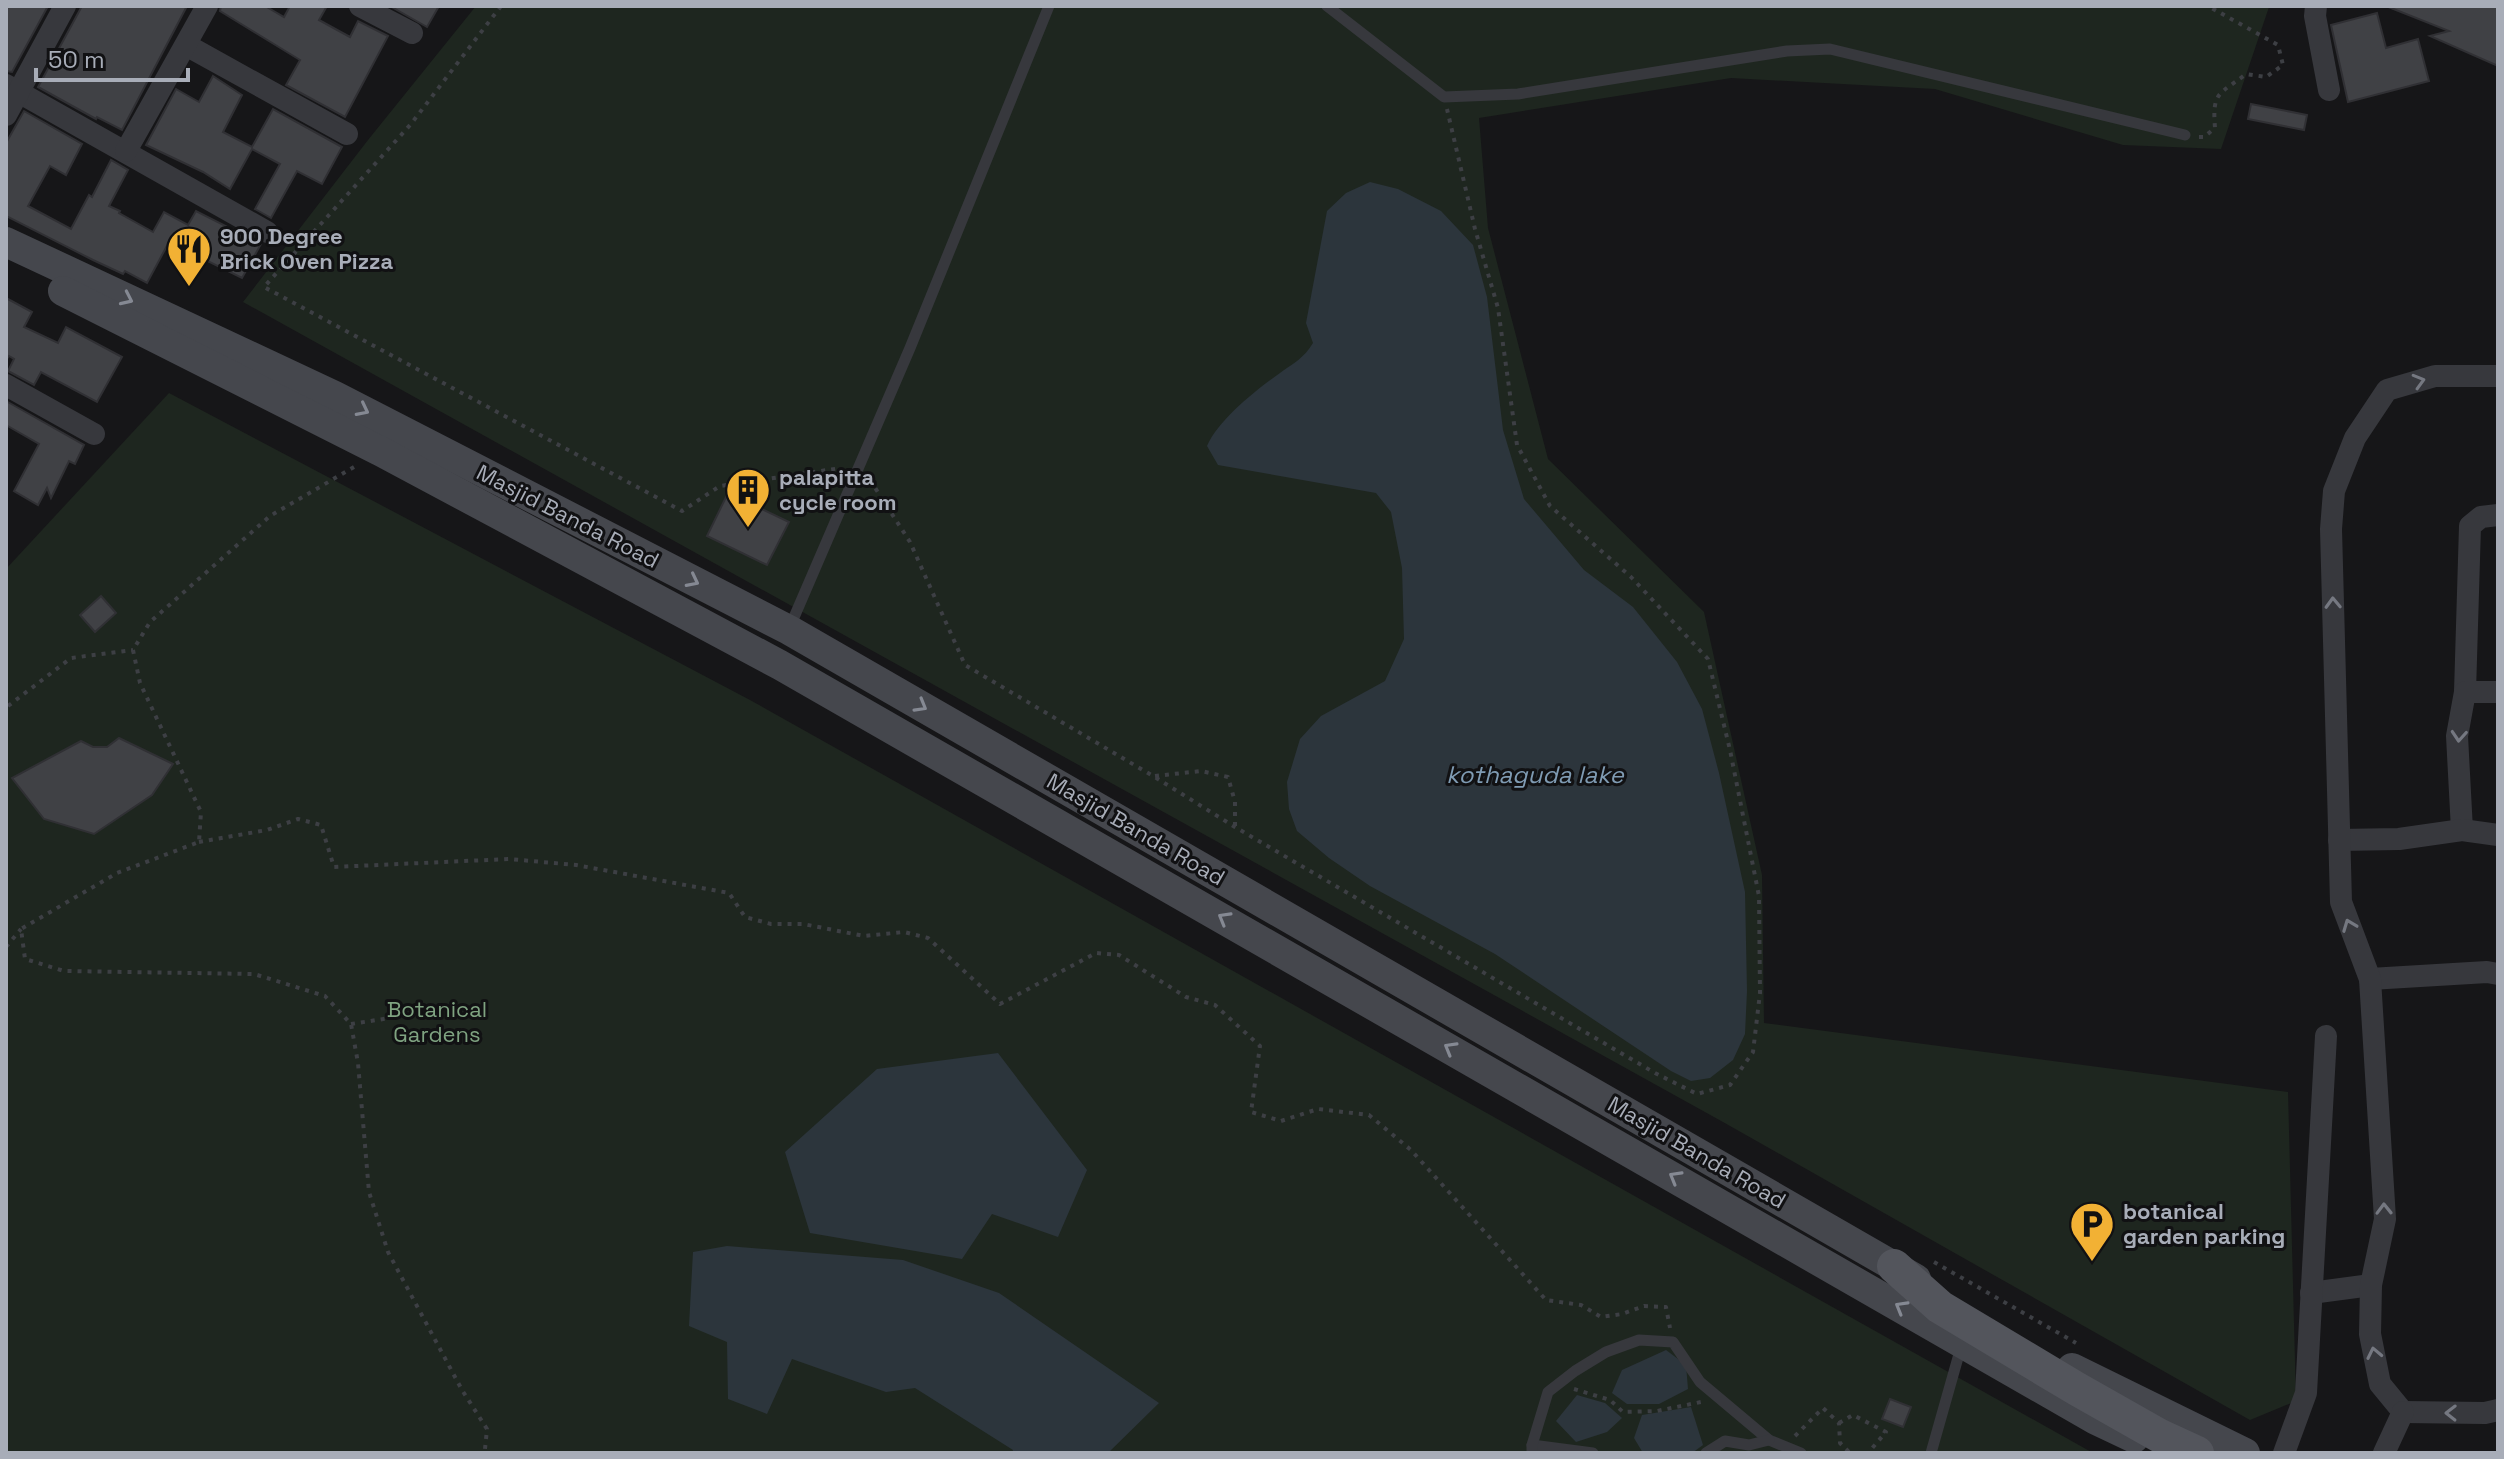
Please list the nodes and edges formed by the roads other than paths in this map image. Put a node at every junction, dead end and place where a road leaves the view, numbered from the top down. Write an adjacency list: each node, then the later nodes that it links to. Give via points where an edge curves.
1 (65, 6): 9 (street)
2 (207, 6): 8 (street)
3 (360, 6): 7 (street)
4 (1049, 6): 23 (lane)
5 (1327, 6): 13 (lane, via 1444,97 1518,94 1787,51 1830,49)
6 (2316, 6): 10 (street)
7 (412, 33)
8 (186, 45): 12 (street); 14 (street)
9 (12, 88): 11 (street); 14 (street)
10 (2329, 90)
11 (6, 115)
12 (347, 134)
13 (2185, 135)
14 (126, 151): 15 (street)
15 (267, 232)
16 (6, 242): 19 (main road, Masjid Banda Road, one-way to 19)
17 (6, 262): 19 (main road, Masjid Banda Road)
18 (2498, 376): 28 (street, one-way to 18, via 2334,491 2355,438 2387,390 2435,376)
19 (279, 384): 23 (main road, Masjid Banda Road, one-way to 23, via 335,396); 35 (main road, Masjid Banda Road, one-way to 19, via 780,665 380,451)
20 (6, 385): 21 (street)
21 (94, 434)
22 (2498, 515): 24 (street, via 2481,517 2470,526)
23 (789, 630): 32 (main road, Masjid Banda Road, one-way to 32)
24 (2465, 692): 25 (street); 26 (street, one-way to 26, via 2457,736)
25 (2498, 692)
26 (2462, 830): 27 (street); 28 (street)
27 (2498, 835)
28 (2339, 840): 30 (street, one-way to 28, via 2341,902)
29 (2498, 974): 30 (street)
30 (2370, 979): 33 (street, one-way to 30, via 2385,1219)
31 (2326, 1036): 34 (street)
32 (1894, 1266): 45 (main road, via 1940,1307); 46 (main road, Masjid Banda Road, via 2097,1382)
33 (2371, 1285): 34 (street); 37 (street, one-way to 33, via 2380,1384 2370,1334)
34 (2311, 1293): 47 (street, via 2306,1393)
35 (1962, 1343): 43 (lane); 44 (main road, Masjid Banda Road)
36 (2498, 1410): 37 (street, one-way to 37)
37 (2403, 1412): 48 (street)
38 (1769, 1440): 39 (lane, via 1700,1382 1673,1342 1639,1340 1575,1371 1548,1392); 41 (lane, via 1749,1445 1725,1441); 42 (lane)
39 (1532, 1449): 40 (lane)
40 (1593, 1453)
41 (1706, 1453)
42 (1801, 1453)
43 (1931, 1453)
44 (2165, 1453)
45 (2197, 1453)
46 (2245, 1453)
47 (2284, 1453)
48 (2384, 1453)

